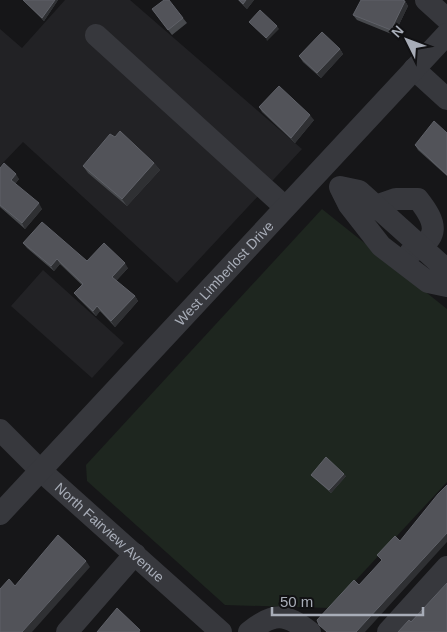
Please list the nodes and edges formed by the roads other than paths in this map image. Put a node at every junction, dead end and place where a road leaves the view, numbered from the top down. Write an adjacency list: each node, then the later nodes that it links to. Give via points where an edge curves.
1 (426, 0): 2 (street)
2 (447, 19)
3 (447, 34): 5 (street, West Limberlost Drive)
4 (96, 35): 10 (street)
5 (414, 69): 6 (street); 7 (street, West Limberlost Drive)
6 (442, 95)
7 (320, 170): 8 (street); 10 (street, West Limberlost Drive)
8 (340, 187): 9 (street, via 359,191); 12 (street, via 369,233)
9 (376, 206): 11 (street); 11 (street, via 396,199 418,199 432,217 433,233)
10 (285, 208): 16 (street, West Limberlost Drive)
11 (422, 247): 12 (street); 13 (street)
12 (394, 256): 14 (street, via 428,282)
13 (447, 270)
14 (447, 286)
15 (0, 430): 16 (street, North Fairview Avenue)
16 (40, 470): 17 (street, West Limberlost Drive); 18 (street, North Fairview Avenue)
17 (0, 514)
18 (135, 554): 20 (street); 21 (street, North Fairview Avenue)
19 (447, 567): 24 (street)
20 (67, 632)
21 (221, 632)
22 (249, 632): 23 (street, via 276,617 291,618)
23 (310, 632)
24 (388, 632)

